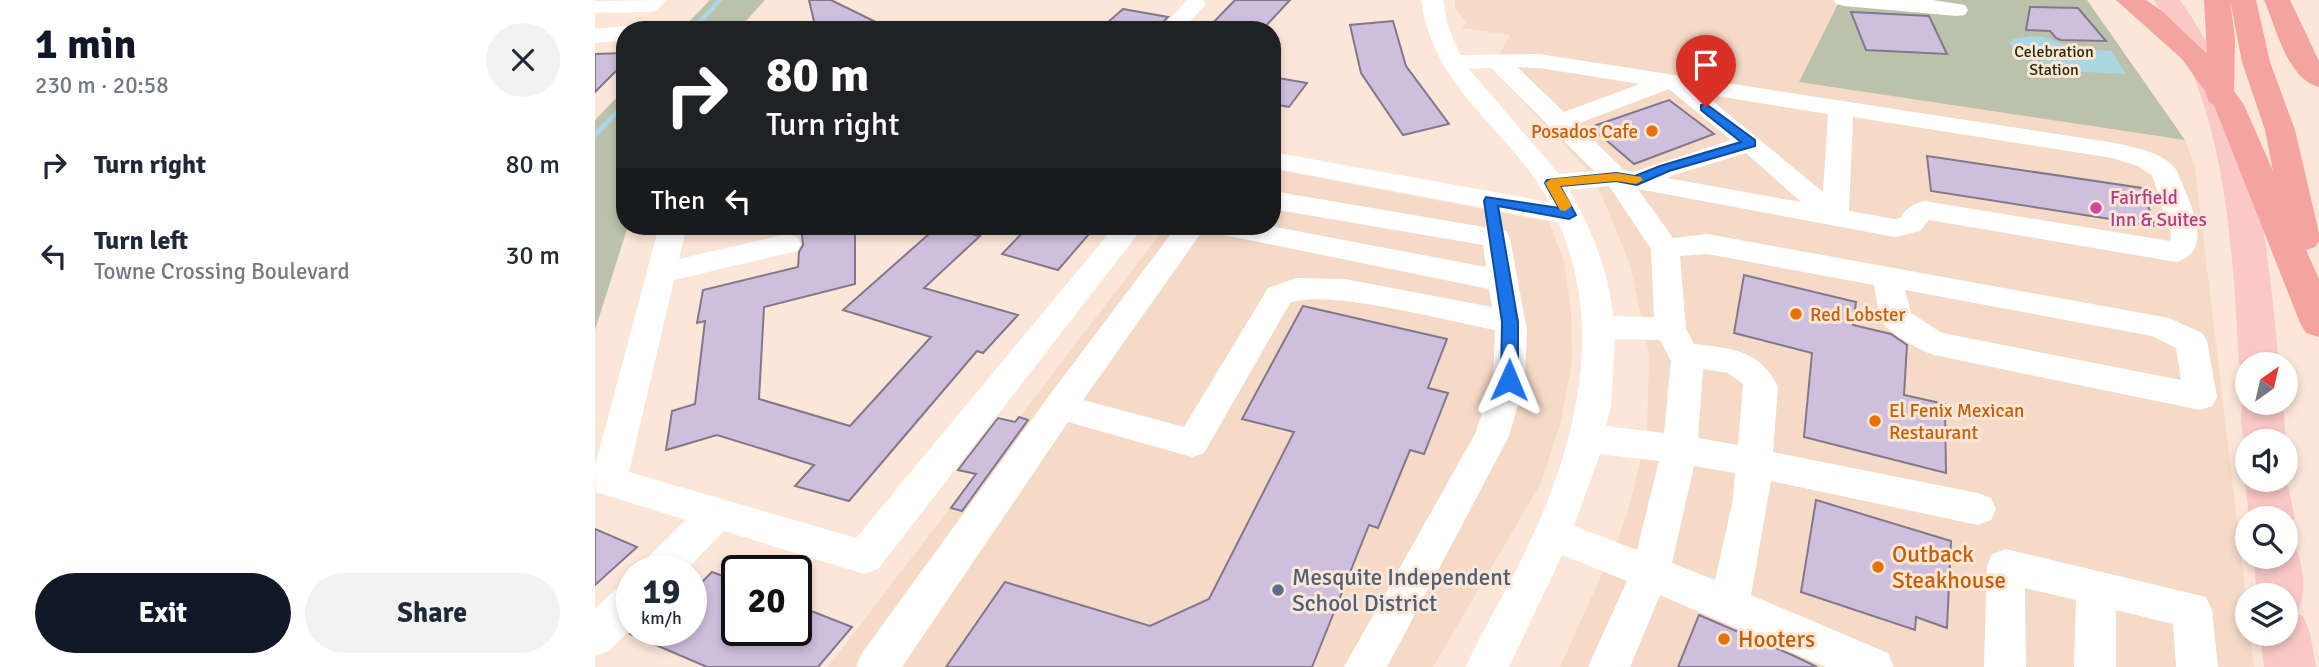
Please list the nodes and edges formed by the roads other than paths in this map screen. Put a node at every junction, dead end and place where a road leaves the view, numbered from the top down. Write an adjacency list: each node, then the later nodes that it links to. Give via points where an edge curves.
1 (1432, 0): 17 (street, via 1437,30)
2 (1844, 0): 11 (street, via 1929,4)
3 (2129, 0): 45 (highway, via 2192,52 2229,105)
4 (2167, 0): 21 (main road, via 2189,28)
5 (2217, 0): 21 (highway)
6 (2243, 0): 43 (highway, via 2256,62 2280,130)
7 (2277, 0): 18 (highway, via 2306,64)
8 (652, 3): 10 (street); 12 (street, via 659,8)
9 (1195, 4): 13 (street)
10 (595, 7)
11 (1957, 10)
12 (646, 21)
13 (1179, 21)
14 (616, 34): 15 (street)
15 (595, 36)
16 (1496, 60): 17 (street); 19 (street, via 1539,61); 22 (street)
17 (1452, 63): 26 (street)
18 (2319, 78)
19 (1672, 82): 20 (street); 22 (street); 23 (street)
20 (1841, 109): 30 (street); 30 (street, via 2115,151 2147,160 2164,171 2185,233 2184,244 2176,252 1924,210 1910,225 1895,228)
21 (2219, 109): 48 (main road, via 2235,174)
22 (1560, 122): 25 (street)
23 (1750, 143): 25 (street); 30 (street)
24 (1281, 162): 27 (street)
25 (1627, 179): 26 (street); 30 (street); 38 (street)
26 (1551, 183): 29 (street)
27 (1490, 201): 29 (street); 35 (street)
28 (1281, 202): 35 (street)
29 (1569, 215): 46 (street, via 1585,254)
30 (1835, 217)
31 (671, 235): 39 (street)
32 (1123, 235): 54 (street, via 864,557)
33 (1185, 235): 49 (street)
34 (1271, 235): 36 (street)
35 (1496, 239): 41 (street)
36 (1302, 241): 41 (street); 42 (street)
37 (787, 244): 39 (street)
38 (1665, 248): 40 (street, via 1707,244); 47 (street)
39 (661, 273): 54 (street, via 610,481)
40 (1887, 277): 40 (street, via 2158,326 2191,341 2200,397 1934,343 1897,320)
41 (1503, 281): 44 (street)
42 (1279, 296): 44 (street, via 1296,289 1345,290); 49 (street, via 1192,443)
43 (2319, 316)
44 (1510, 322): 64 (street, via 1509,380 1492,436)
45 (2319, 323)
46 (1599, 327): 47 (street); 50 (street, via 1597,394)
47 (1676, 341): 51 (street, via 1687,360); 52 (street, via 1739,364 1759,377)
48 (2258, 352)
49 (1060, 407): 63 (street)
50 (1588, 438): 51 (street); 55 (street)
51 (1680, 450): 52 (street); 57 (street)
52 (1753, 462): 53 (street); 59 (street, via 1750,510)
53 (1978, 509)
54 (718, 513): 56 (street)
55 (1554, 535): 57 (street); 65 (street)
56 (676, 555)
57 (1650, 573): 59 (street); 66 (street)
58 (2097, 587): 68 (street, via 2006,566); 69 (street); 70 (street, via 2192,610)
59 (1729, 604): 67 (street)
60 (616, 616): 61 (street)
61 (595, 637)
62 (2287, 646): 71 (main road)
63 (877, 667)
64 (1365, 667)
65 (1487, 667)
66 (1609, 667)
67 (1873, 667)
68 (2005, 667)
69 (2095, 667)
70 (2197, 667)
71 (2290, 667)

